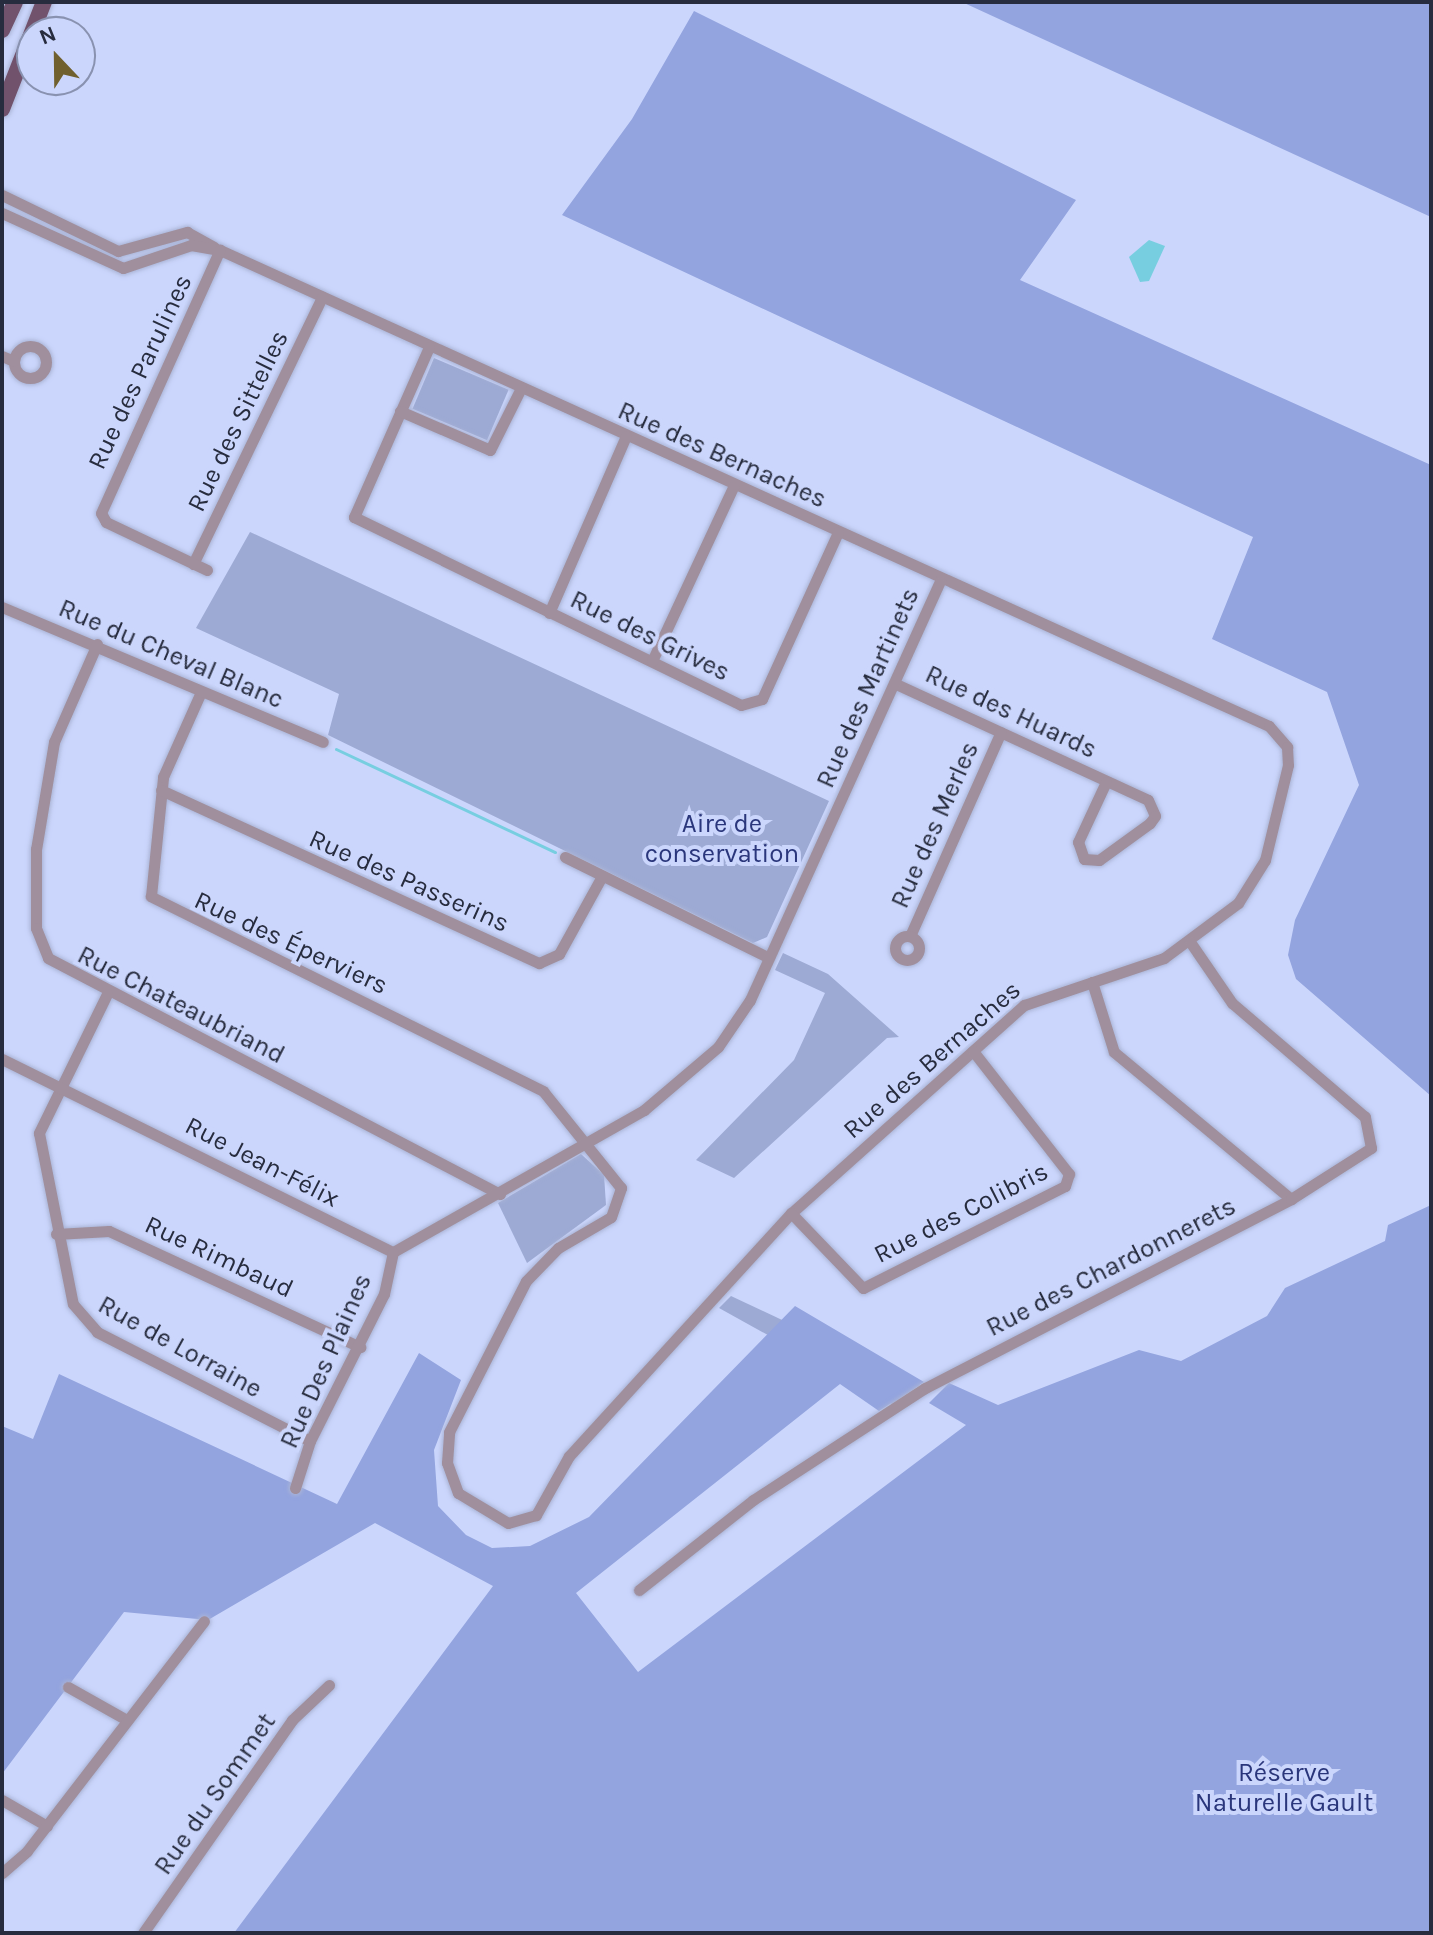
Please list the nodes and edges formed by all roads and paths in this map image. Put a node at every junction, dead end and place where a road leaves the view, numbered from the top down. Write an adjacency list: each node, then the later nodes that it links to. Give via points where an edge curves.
1 (15, 2): 3 (main road)
2 (44, 2): 4 (main road)
3 (2, 30)
4 (2, 109)
5 (2, 195): 7 (street, Rue des Bernaches)
6 (2, 213): 9 (street, Rue des Bernaches)
7 (105, 245): 8 (street, Rue des Bernaches, via 126,251 187,232); 9 (street)
8 (218, 249): 9 (street, Rue des Bernaches, via 191,245 123,268); 10 (street, Rue des Bernaches); 17 (street, Rue des Parulines, via 101,513)
9 (98, 258)
10 (322, 297): 11 (street, Rue des Bernaches); 17 (street, Rue des Sittelles)
11 (429, 347): 12 (street, Rue des Bernaches); 13 (street)
12 (521, 388): 13 (street, via 490,450); 14 (street, Rue des Bernaches)
13 (400, 411): 21 (street, Rue des Grives, via 354,517)
14 (626, 436): 15 (street, Rue des Bernaches); 21 (street)
15 (733, 487): 16 (street, Rue des Bernaches); 23 (street)
16 (838, 532): 19 (street, Rue des Bernaches); 23 (street, Rue des Grives, via 756,705)
17 (193, 564): 18 (street)
18 (207, 570)
19 (940, 582): 24 (street, Rue des Martinets); 33 (street, Rue des Bernaches, via 1269,726 1283,739 1288,765 1261,869 1238,903)
20 (2, 607): 22 (street, Rue du Cheval Blanc)
21 (549, 613): 23 (street, Rue des Grives)
22 (97, 644): 25 (street, Rue du Cheval Blanc); 36 (street, Rue Chateaubriand, via 54,742 36,849 36,928 56,966)
23 (652, 661)
24 (896, 684): 26 (street, Rue des Huards); 34 (street, Rue des Martinets)
25 (201, 692): 27 (street, Rue du Cheval Blanc); 29 (street, Rue des Éperviers)
26 (1001, 732): 28 (street, Rue des Huards); 32 (street, Rue des Merles)
27 (323, 742)
28 (1106, 782): 28 (street, Rue des Huards, via 1148,800 1155,816 1099,860 1084,859 1078,842)
29 (161, 790): 31 (street, Rue des Passerins, via 539,963 559,954); 40 (street, Rue des Éperviers, via 149,880 158,903 510,1072 558,1105)
30 (565, 857): 31 (street)
31 (602, 876): 34 (street)
32 (910, 936)
33 (1190, 942): 35 (street, Rue des Bernaches); 42 (street, Rue des Chardonnerets, via 1232,1003 1372,1127 1371,1148)
34 (767, 957): 40 (street, Rue des Martinets, via 734,1027 698,1068)
35 (1092, 982): 37 (street, Rue des Bernaches, via 1036,998); 42 (street, via 1114,1052)
36 (107, 994): 39 (street, Rue de Lorraine); 41 (street, Rue Chateaubriand)
37 (973, 1051): 43 (street, Rue des Bernaches); 43 (street, Rue des Colibris, via 1069,1174 1065,1186 863,1288)
38 (2, 1059): 39 (street, Rue Jean-Félix)
39 (60, 1085): 44 (street, Rue de Lorraine, via 38,1146); 45 (street, Rue Jean-Félix)
40 (589, 1142): 41 (street, Rue des Martinets); 43 (street, Rue des Bernaches, via 621,1188 619,1209 548,1256 526,1281 449,1432 447,1463 458,1493 508,1523 536,1515 569,1456)
41 (500, 1194): 45 (street)
42 (1291, 1199): 49 (street, Rue des Chardonnerets, via 925,1388 753,1500)
43 (791, 1213)
44 (56, 1234): 46 (street, Rue Rimbaud, via 109,1231); 47 (street, Rue de Lorraine, via 73,1304 86,1324)
45 (393, 1252): 46 (street, Rue Des Plaines)
46 (360, 1347): 47 (street, Rue Des Plaines)
47 (310, 1441): 48 (street, Rue Des Plaines)
48 (295, 1488)
49 (639, 1590)
50 (204, 1621): 53 (street)
51 (329, 1685): 57 (street, Rue du Sommet, via 287,1727)
52 (68, 1687): 53 (street)
53 (125, 1719): 55 (street)
54 (2, 1800): 55 (street)
55 (47, 1826): 56 (street)
56 (2, 1873)
57 (143, 1933)

